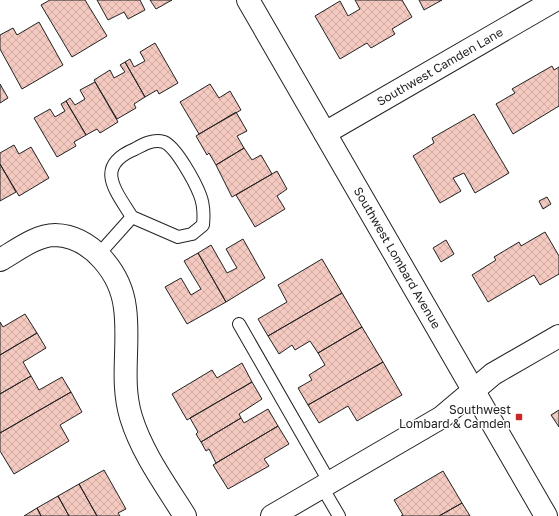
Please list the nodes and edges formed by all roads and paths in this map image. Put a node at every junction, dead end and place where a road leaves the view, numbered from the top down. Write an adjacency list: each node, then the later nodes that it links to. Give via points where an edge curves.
1 (248, 0): 3 (street, Southwest Lombard Avenue)
2 (555, 0): 3 (street, Southwest Camden Lane)
3 (325, 133): 9 (street, Southwest Lombard Avenue)
4 (132, 217): 4 (lane, via 112,185 110,172 115,162 125,153 152,141 164,142 174,150 200,195 205,213 203,225 192,234 178,237); 5 (lane)
5 (99, 254): 6 (street, via 78,240 54,235 34,240); 11 (street, via 120,287 125,308 125,392 131,417 143,447)
6 (0, 260)
7 (239, 324): 10 (lane)
8 (559, 336): 9 (street, via 493,374)
9 (474, 389): 10 (street, via 442,417); 14 (street, Southwest Lombard Avenue)
10 (326, 485): 12 (street); 13 (lane)
11 (184, 516)
12 (272, 516)
13 (339, 516)
14 (546, 516)

